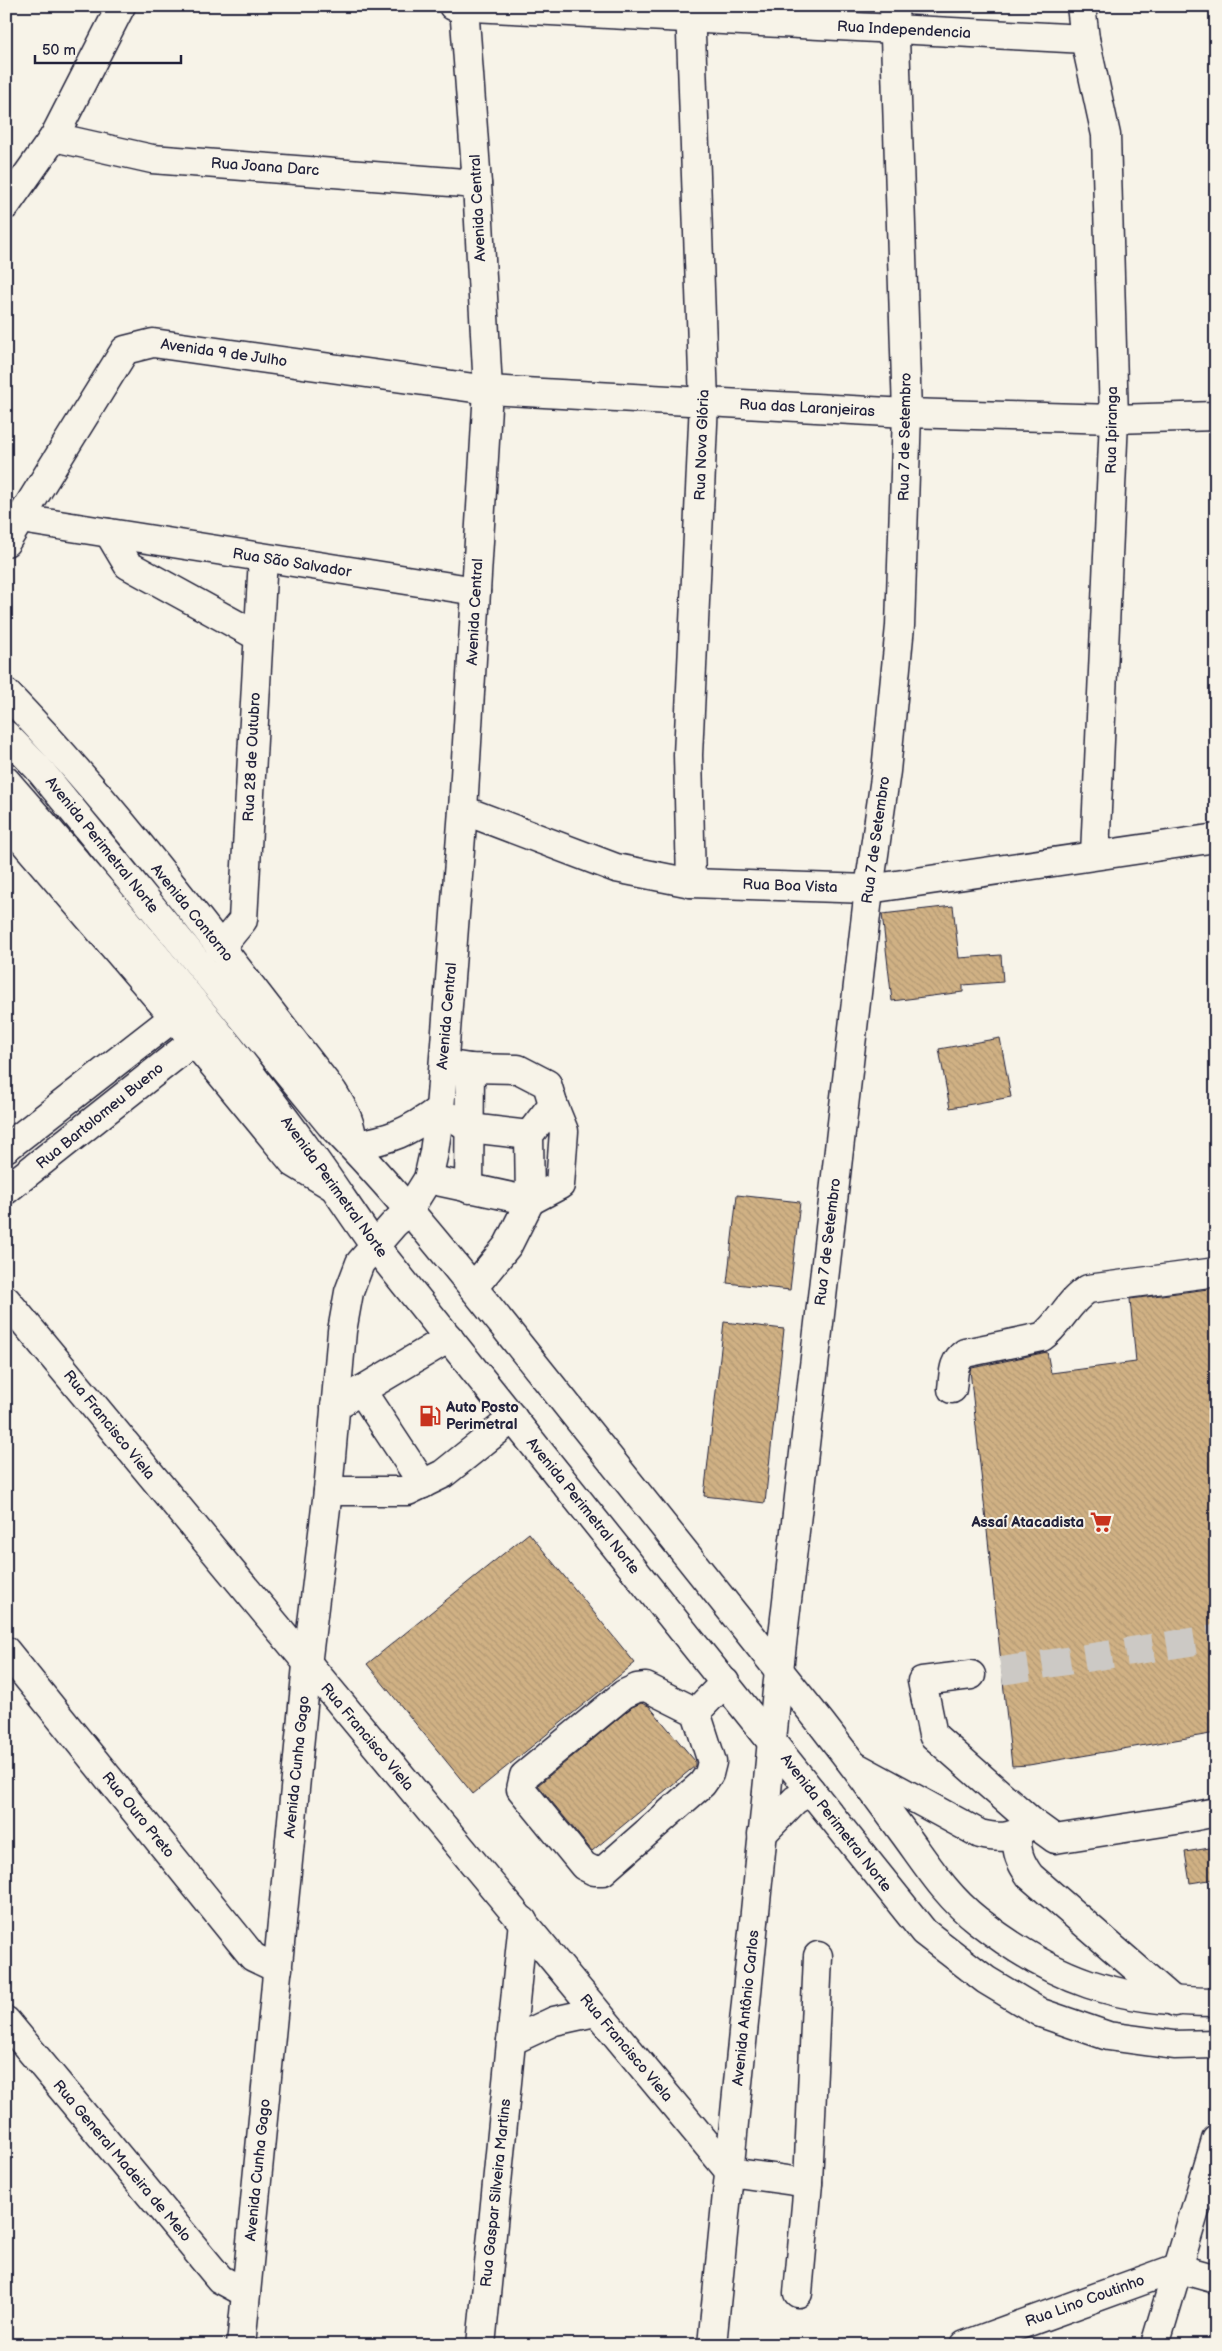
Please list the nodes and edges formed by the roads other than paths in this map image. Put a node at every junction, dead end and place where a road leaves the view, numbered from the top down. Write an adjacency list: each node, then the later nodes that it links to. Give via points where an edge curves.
1 (121, 6): 7 (main road)
2 (1081, 6): 6 (main road, Rua Ipiranga)
3 (460, 7): 4 (main road, Rua Independencia); 8 (main road, Avenida Central)
4 (690, 13): 5 (main road, Rua Independencia); 11 (main road, Rua Nova Glória)
5 (895, 18): 6 (main road, Rua Independencia); 12 (main road, Rua 7 de Setembro)
6 (1086, 39): 14 (main road, Rua Ipiranga, via 1106,135)
7 (54, 137): 8 (main road, Rua Joana Darc, via 152,159); 9 (main road)
8 (477, 184): 10 (main road, Avenida Central)
9 (6, 205)
10 (488, 390): 11 (main road, Rua das Laranjeiras); 15 (main road, Avenida 9 de Julho, via 153,343 125,350); 19 (main road, Avenida Central)
11 (704, 402): 12 (main road, Rua das Laranjeiras); 28 (main road, Rua Nova Glória, via 688,755)
12 (907, 413): 14 (main road, Rua das Laranjeiras); 29 (main road, Rua 7 de Setembro, via 900,626 886,771)
13 (1216, 416): 14 (main road, Rua das Laranjeiras)
14 (1114, 419): 27 (main road, Rua Ipiranga)
15 (21, 519): 16 (main road, Rua São Salvador); 17 (main road, Avenida 9 de Julho)
16 (109, 534): 18 (main road, Rua São Salvador); 20 (main road, via 128,565)
17 (6, 542)
18 (263, 558): 19 (main road, Rua São Salvador); 20 (main road, Rua 28 de Outubro)
19 (476, 591): 24 (main road, Avenida Central)
20 (258, 637): 30 (main road, Rua 28 de Outubro, via 243,920)
21 (6, 693): 30 (main road, Avenida Contorno, via 134,840)
22 (6, 734): 41 (main road, Avenida Perimetral Norte, via 38,768)
23 (6, 781): 44 (main road, Avenida Perimetral Norte, via 74,858 221,1038)
24 (464, 810): 28 (main road, Rua Boa Vista, via 616,868); 34 (main road, Avenida Central)
25 (6, 821): 31 (main road)
26 (1216, 838): 27 (main road, Rua Boa Vista)
27 (1095, 855): 29 (main road, Rua Boa Vista)
28 (691, 883): 29 (main road, Rua Boa Vista)
29 (869, 889): 62 (main road, Rua 7 de Setembro)
30 (220, 948): 41 (main road, Avenida Contorno, via 332,1092 348,1118 353,1132)
31 (174, 1017): 32 (main road); 33 (main road)
32 (194, 1041): 36 (main road, Rua Bartolomeu Bueno); 44 (main road, via 294,1163)
33 (135, 1046): 36 (main road); 42 (main road)
34 (444, 1064): 35 (main road); 38 (main road, Avenida Central)
35 (470, 1068): 37 (main road, via 518,1069 548,1084); 39 (main road)
36 (154, 1072): 46 (main road, Rua Bartolomeu Bueno)
37 (553, 1104): 40 (main road); 47 (main road, via 564,1131 560,1185)
38 (440, 1109): 39 (main road); 41 (main road, via 395,1137); 43 (main road, Avenida Central)
39 (470, 1128): 40 (main road); 45 (main road)
40 (529, 1135): 47 (main road)
41 (352, 1146): 48 (main road, Avenida Perimetral Norte)
42 (6, 1148)
43 (428, 1179): 45 (main road); 48 (main road, Avenida Central)
44 (332, 1186): 49 (main road, Avenida Perimetral Norte)
45 (469, 1189): 47 (main road)
46 (6, 1190)
47 (530, 1201): 51 (main road, via 508,1245)
48 (408, 1211): 49 (main road, Avenida Cunha Gago); 51 (main road, Avenida Perimetral Norte)
49 (374, 1245): 53 (main road, Avenida Perimetral Norte); 56 (main road, Avenida Cunha Gago, via 360,1263 349,1292)
50 (1216, 1272): 54 (main road, via 1088,1289 1077,1296 1042,1337 960,1356 955,1363)
51 (473, 1288): 62 (main road, Avenida Perimetral Norte)
52 (6, 1300): 61 (main road, Rua Francisco Viela)
53 (449, 1338): 55 (main road); 57 (main road, Avenida Perimetral Norte)
54 (952, 1388)
55 (361, 1390): 56 (main road); 58 (main road)
56 (335, 1406): 59 (main road, Avenida Cunha Gago)
57 (512, 1418): 58 (main road, via 443,1474); 64 (main road, Avenida Perimetral Norte)
58 (423, 1484): 59 (main road, via 408,1490)
59 (328, 1491): 61 (main road, Avenida Cunha Gago)
60 (6, 1651): 74 (main road, Rua Ouro Preto, via 253,1957)
61 (307, 1665): 72 (main road, Rua Francisco Viela); 74 (main road, Avenida Cunha Gago)
62 (779, 1670): 66 (main road, Avenida Antônio Carlos); 67 (main road, Avenida Perimetral Norte)
63 (971, 1675): 70 (main road, via 922,1681 933,1734)
64 (725, 1682): 65 (main road); 66 (main road, Avenida Perimetral Norte)
65 (696, 1712): 65 (main road, via 712,1762 709,1774 702,1784 604,1871 584,1866 521,1789 524,1776 624,1694 637,1688 646,1687)
66 (772, 1740): 68 (main road, Avenida Perimetral Norte); 71 (main road, Avenida Antônio Carlos)
67 (855, 1766): 70 (main road, via 980,1834 993,1837); 75 (main road, Avenida Perimetral Norte, via 945,1890 995,1934 1048,1968 1090,1986)
68 (811, 1791): 71 (main road, via 795,1800); 80 (main road, Avenida Perimetral Norte, via 924,1932 986,1980 1041,2013 1108,2036 1174,2045)
69 (1216, 1812): 70 (main road, via 1055,1839)
70 (1025, 1829): 75 (main road, via 1017,1853 1030,1876)
71 (762, 1834): 82 (main road, Avenida Antônio Carlos)
72 (523, 1921): 77 (main road, Rua Francisco Viela); 79 (main road, Rua Gaspar Silveira Martins)
73 (818, 1956): 83 (main road)
74 (278, 1969): 86 (main road, Avenida Cunha Gago)
75 (1175, 2002): 76 (main road, Avenida Perimetral Norte)
76 (1216, 2002)
77 (595, 2012): 79 (main road, via 554,2021); 82 (main road, Rua Francisco Viela)
78 (6, 2021): 86 (main road, Rua General Madeira de Melo, via 220,2279)
79 (511, 2041): 89 (main road, Rua Gaspar Silveira Martins)
80 (1216, 2044)
81 (1216, 2140): 84 (main road)
82 (730, 2172): 83 (main road); 90 (main road, Avenida Antônio Carlos)
83 (808, 2183): 87 (main road)
84 (1177, 2268): 85 (main road); 91 (main road, Rua Lino Coutinho); 92 (main road)
85 (1216, 2279)
86 (246, 2293): 88 (main road, Avenida Cunha Gago)
87 (798, 2293)
88 (241, 2345)
89 (481, 2345)
90 (712, 2345)
91 (965, 2345)
92 (1155, 2345)

